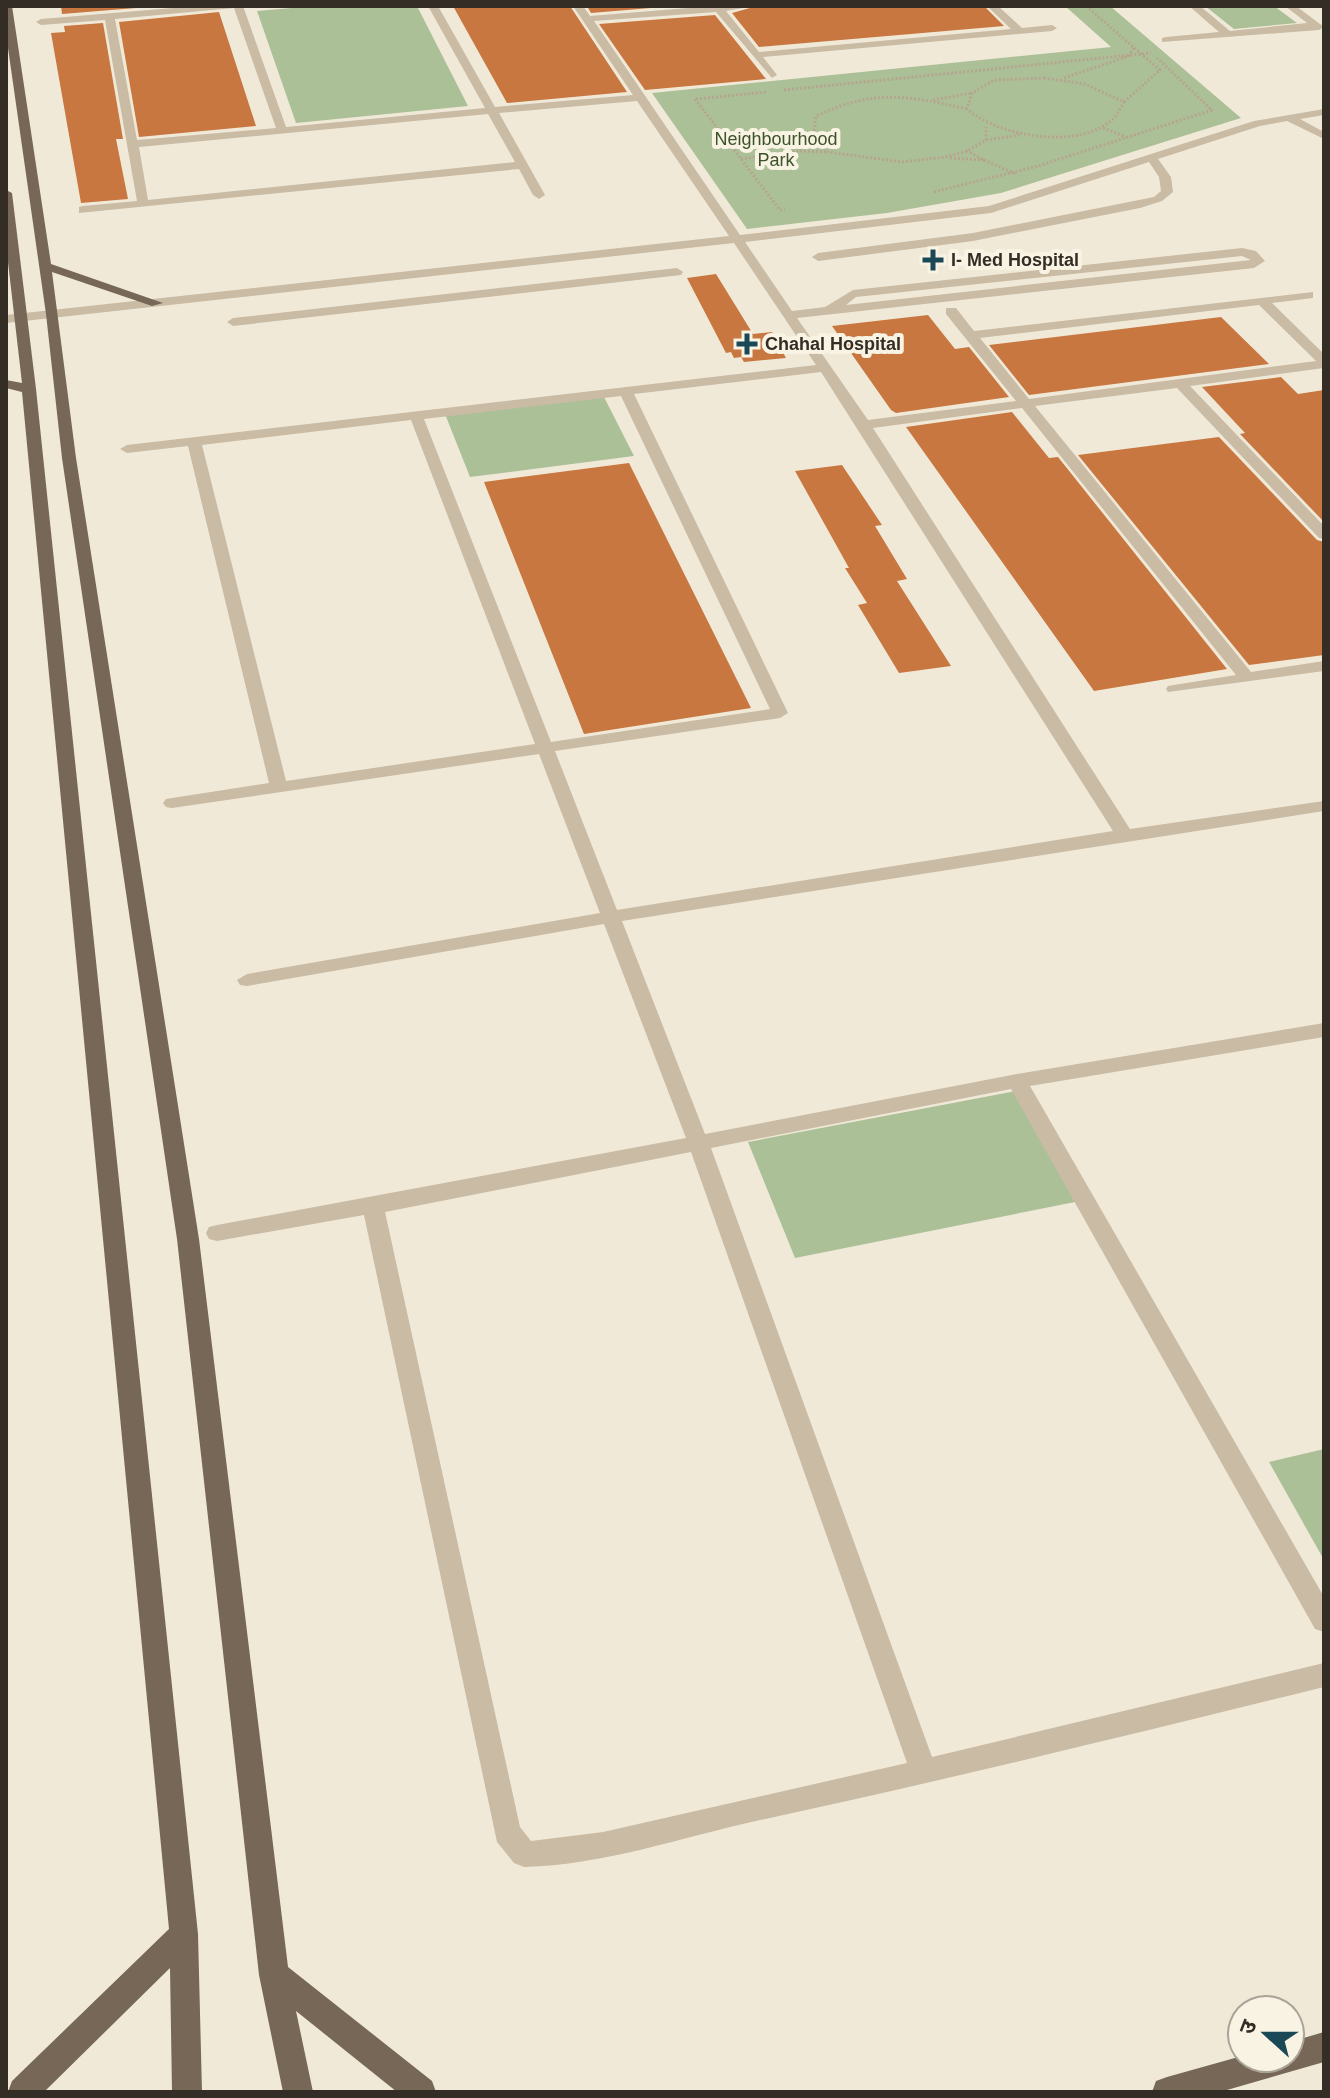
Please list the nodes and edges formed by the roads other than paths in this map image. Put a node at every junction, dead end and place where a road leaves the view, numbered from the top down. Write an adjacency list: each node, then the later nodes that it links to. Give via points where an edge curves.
1 (7, 6): 37 (main road)
2 (235, 6): 10 (street); 24 (street)
3 (433, 6): 21 (street)
4 (578, 6): 11 (street)
5 (749, 6): 9 (street)
6 (992, 6): 15 (street)
7 (1194, 6): 16 (street)
8 (1290, 6): 14 (street)
9 (718, 7): 11 (street); 18 (street)
10 (110, 17): 12 (street); 26 (street)
11 (587, 19): 20 (street)
12 (41, 22)
13 (1052, 28): 15 (street)
14 (1320, 28): 16 (street)
15 (1020, 31): 18 (street)
16 (1227, 33): 17 (street)
17 (1166, 40)
18 (756, 55): 19 (street)
19 (772, 75)
20 (641, 97): 21 (street); 35 (street)
21 (492, 111): 24 (street); 28 (street)
22 (1324, 112): 23 (street)
23 (1287, 117): 25 (street); 27 (street)
24 (282, 130): 26 (street)
25 (1324, 136)
26 (134, 144): 31 (street)
27 (1151, 157): 33 (street); 34 (street, via 1168,187 1158,199)
28 (522, 165): 30 (street); 31 (street)
29 (6, 193): 48 (main road)
30 (539, 195)
31 (143, 203): 32 (street)
32 (83, 210)
33 (959, 215): 34 (street); 35 (street)
34 (973, 237): 36 (street)
35 (738, 241): 39 (street); 47 (street)
36 (818, 257)
37 (45, 266): 43 (main road); 46 (main road)
38 (677, 272): 42 (street)
39 (404, 277): 42 (street); 43 (street)
40 (1309, 295): 41 (street)
41 (1261, 300): 51 (street); 52 (street)
42 (411, 302): 50 (street)
43 (157, 303): 46 (street)
44 (828, 311): 44 (street, via 1254,264 1259,261 1242,252 869,293 845,297); 47 (street)
45 (951, 311): 51 (street)
46 (52, 314): 48 (street); 83 (main road, via 69,458 188,1239)
47 (789, 315): 53 (street)
48 (21, 317): 49 (street); 56 (main road)
49 (6, 319)
50 (233, 322)
51 (971, 335): 58 (street)
52 (1324, 362): 54 (street)
53 (824, 368): 57 (street); 60 (street)
54 (1180, 383): 58 (street); 63 (street)
55 (6, 384): 56 (main road)
56 (29, 389): 82 (main road)
57 (626, 392): 59 (street); 67 (street, via 780,713)
58 (1027, 403): 60 (street); 65 (street)
59 (416, 416): 61 (street); 67 (street)
60 (864, 425): 71 (street)
61 (194, 442): 62 (street); 68 (street)
62 (127, 449)
63 (1324, 535)
64 (1324, 666): 65 (street)
65 (1247, 678): 66 (street)
66 (1174, 689)
67 (546, 748): 68 (street); 72 (street)
68 (279, 787): 69 (street)
69 (172, 803)
70 (1324, 806): 71 (street)
71 (1124, 834): 72 (street)
72 (612, 916): 73 (street); 76 (street)
73 (247, 980)
74 (1324, 1030): 75 (street)
75 (1017, 1081): 76 (street); 79 (street)
76 (698, 1142): 77 (street); 81 (street)
77 (373, 1206): 78 (street); 81 (street, via 507,1833 524,1854 553,1855)
78 (217, 1233)
79 (1324, 1621)
80 (1324, 1675): 81 (street)
81 (924, 1773)
82 (184, 1934): 85 (main road); 86 (main road)
83 (274, 1975): 87 (main road); 88 (main road)
84 (1231, 2074): 89 (main road)
85 (23, 2092)
86 (187, 2092)
87 (298, 2092)
88 (421, 2092)
89 (1167, 2092)

